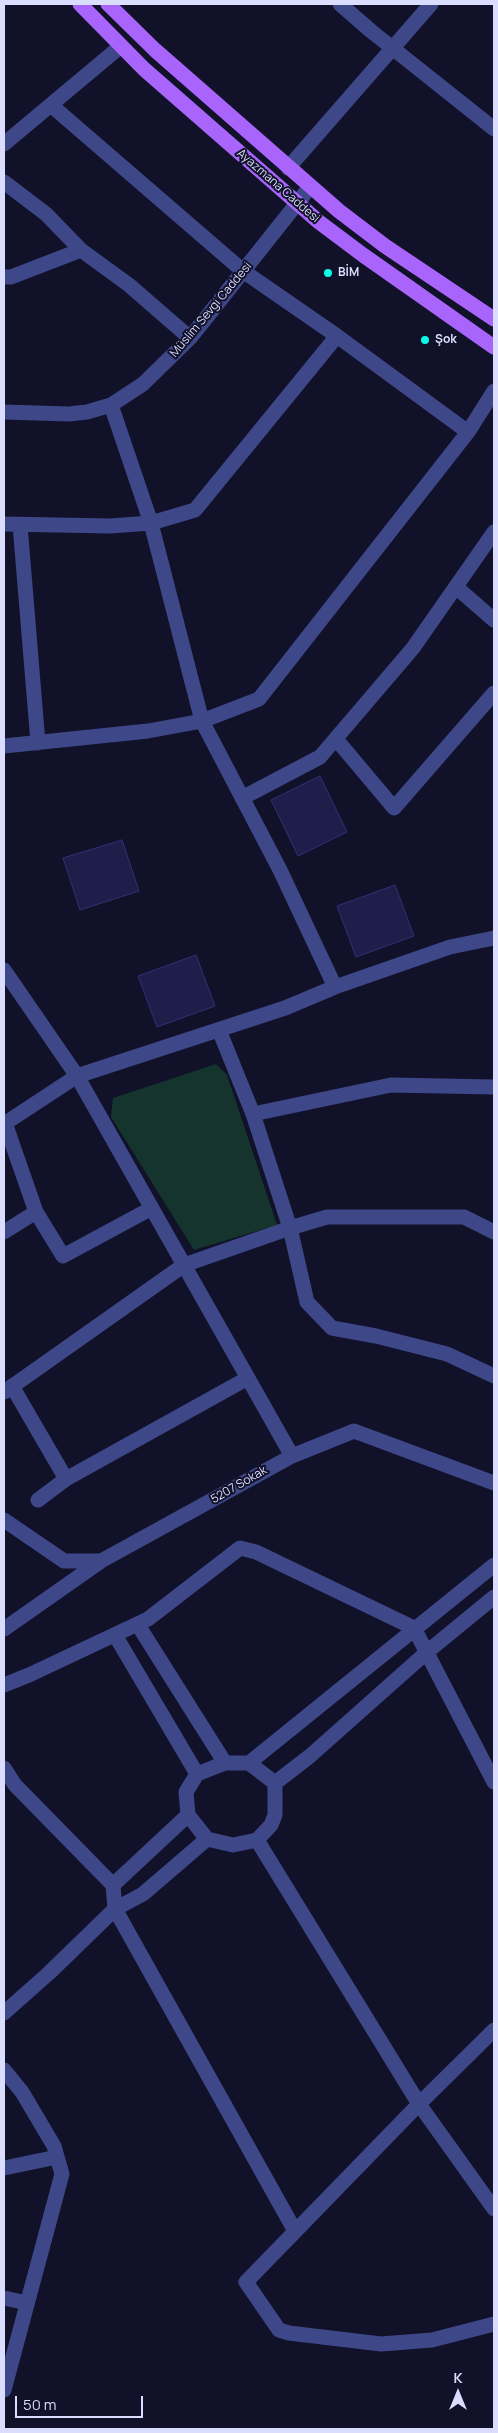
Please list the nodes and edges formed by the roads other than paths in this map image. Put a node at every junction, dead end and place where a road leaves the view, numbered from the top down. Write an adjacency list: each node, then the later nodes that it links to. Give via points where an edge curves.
1 (80, 4): 5 (main road, Ayazmana Caddesi)
2 (108, 4): 10 (main road, Ayazmana Caddesi, via 154,50)
3 (340, 4): 6 (street)
4 (430, 4): 6 (street)
5 (121, 46): 7 (street); 12 (main road, Ayazmana Caddesi)
6 (391, 47): 8 (street); 10 (street)
7 (52, 106): 9 (street); 16 (street)
8 (494, 128)
9 (4, 144)
10 (288, 168): 12 (main road); 13 (main road, Ayazmana Caddesi)
11 (4, 182): 15 (street, via 46,214)
12 (274, 184): 14 (main road, Ayazmana Caddesi)
13 (310, 187): 14 (street, Müslim Sevgi Caddesi); 18 (main road, Ayazmana Caddesi, via 385,246)
14 (297, 204): 16 (street, Müslim Sevgi Caddesi); 21 (main road, Ayazmana Caddesi, via 362,255)
15 (81, 250): 17 (street, via 12,277); 20 (street, via 129,285)
16 (243, 271): 19 (street); 20 (street, Müslim Sevgi Caddesi)
17 (4, 277)
18 (494, 319)
19 (337, 336): 25 (street); 26 (street, via 195,510)
20 (190, 338): 23 (street, Müslim Sevgi Caddesi, via 143,384)
21 (494, 347)
22 (494, 391): 25 (street)
23 (110, 405): 24 (street, Müslim Sevgi Caddesi, via 69,414); 26 (street)
24 (4, 412)
25 (468, 432): 33 (street, via 259,699)
26 (151, 523): 28 (street, via 110,526); 33 (street)
27 (4, 524): 28 (street)
28 (20, 524): 35 (street)
29 (494, 532): 30 (street)
30 (456, 587): 31 (street); 34 (street, via 414,648)
31 (494, 620)
32 (494, 693): 34 (street, via 394,808)
33 (202, 720): 35 (street, via 148,731); 37 (street)
34 (336, 739): 37 (street, via 320,757)
35 (38, 743): 36 (street)
36 (4, 746)
37 (242, 798): 40 (street)
38 (494, 938): 40 (street, via 450,947)
39 (4, 970): 42 (street)
40 (335, 987): 41 (street)
41 (219, 1030): 42 (street); 44 (street)
42 (78, 1076): 45 (street); 46 (street)
43 (494, 1087): 44 (street, via 392,1084)
44 (253, 1114): 48 (street)
45 (5, 1124): 47 (street)
46 (152, 1208): 47 (street, via 63,1256); 51 (street)
47 (36, 1212): 49 (street)
48 (290, 1228): 50 (street, via 328,1217 464,1217); 51 (street); 52 (street, via 307,1302 332,1328 447,1354)
49 (4, 1232)
50 (494, 1232)
51 (184, 1265): 53 (street); 54 (street)
52 (494, 1376)
53 (248, 1378): 55 (street); 56 (street)
54 (8, 1389): 56 (street)
55 (292, 1456): 57 (street, 5207 Sokak, via 354,1431); 60 (street, 5207 Sokak)
56 (66, 1479): 58 (street)
57 (494, 1482)
58 (38, 1500)
59 (6, 1526): 60 (street, via 64,1561)
60 (101, 1562): 65 (street, 5207 Sokak)
61 (494, 1565): 64 (street)
62 (494, 1597): 67 (street)
63 (138, 1624): 64 (street, via 148,1620 240,1548 256,1552); 66 (street); 69 (street)
64 (414, 1628): 67 (street); 70 (street)
65 (4, 1629)
66 (114, 1635): 68 (street, via 29,1676); 72 (street)
67 (427, 1652): 73 (street); 74 (street)
68 (4, 1684)
69 (225, 1763): 70 (street); 72 (street)
70 (249, 1763): 74 (street)
71 (4, 1768): 78 (street, via 15,1785)
72 (196, 1774): 75 (street, via 186,1792)
73 (494, 1782)
74 (275, 1783): 77 (street, via 275,1815 271,1825)
75 (188, 1815): 76 (street); 78 (street)
76 (207, 1839): 77 (street, via 233,1845); 79 (street, via 143,1894)
77 (257, 1840): 83 (street)
78 (113, 1885): 79 (street)
79 (114, 1909): 80 (street); 87 (street)
80 (4, 2013)
81 (494, 2030): 83 (street)
82 (4, 2070): 84 (street, via 22,2092 54,2146)
83 (419, 2104): 86 (street); 87 (street)
84 (57, 2157): 85 (street); 89 (street, via 62,2174)
85 (4, 2168)
86 (494, 2209)
87 (295, 2231): 90 (street, via 246,2282 278,2330 381,2344 432,2340)
88 (4, 2298): 89 (street)
89 (27, 2302): 91 (street)
90 (494, 2324)
91 (4, 2390)

